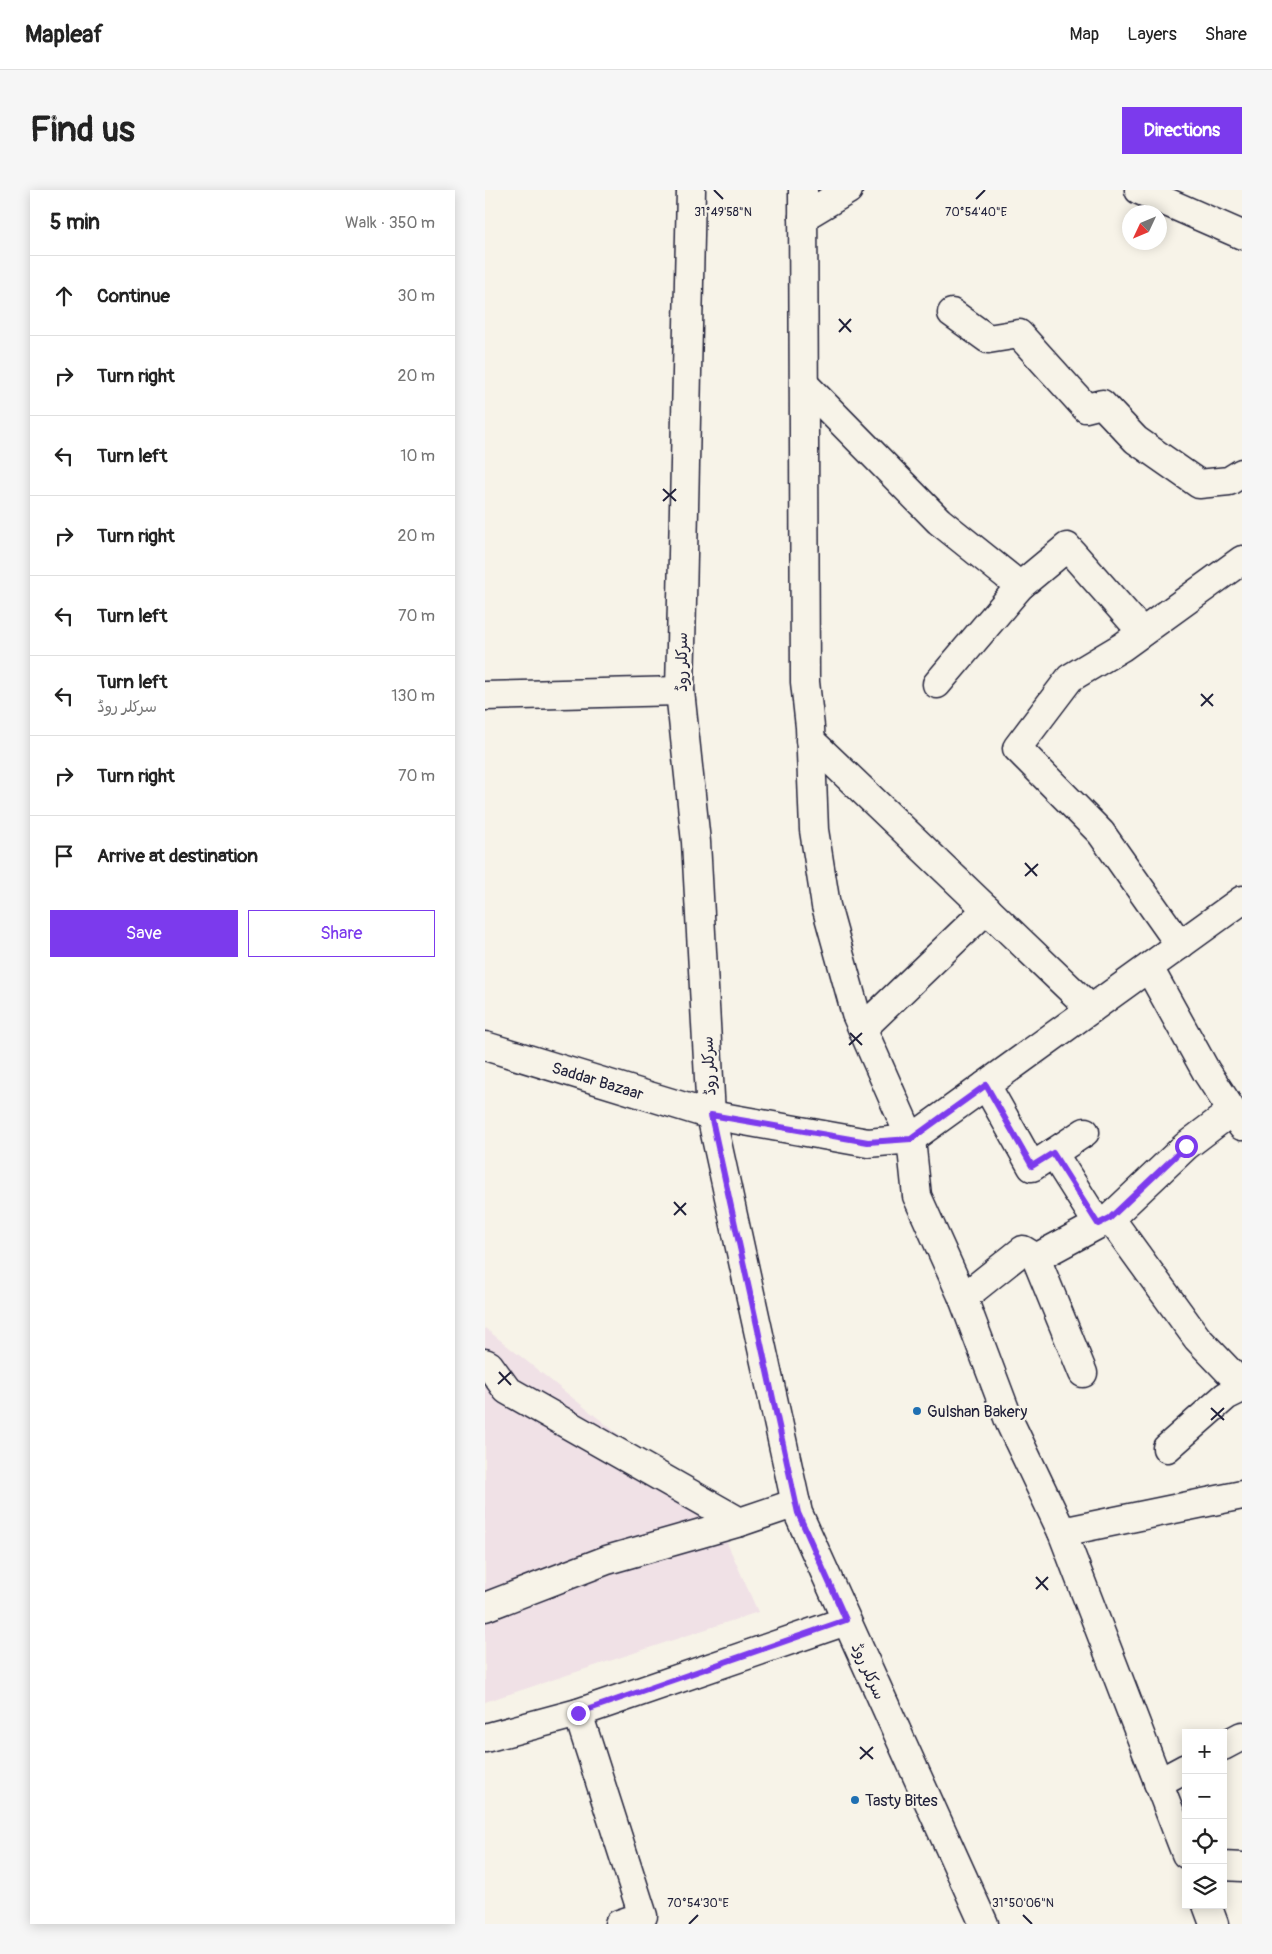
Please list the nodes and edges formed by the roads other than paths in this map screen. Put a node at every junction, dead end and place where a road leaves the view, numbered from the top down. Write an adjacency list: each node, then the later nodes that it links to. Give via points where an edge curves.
1 (691, 190): 14 (street, سرکلر روڈ)
2 (803, 190): 5 (street)
3 (848, 190): 5 (street)
4 (1139, 190): 6 (street)
5 (803, 217): 8 (street)
6 (1242, 235)
7 (952, 313): 9 (street, via 988,339 1019,334 1086,408 1102,404 1136,440 1199,484 1229,481)
8 (804, 384): 11 (street, via 939,521); 16 (street, via 805,682)
9 (1242, 473)
10 (1242, 560): 12 (street)
11 (1021, 586): 12 (street, via 1067,546); 13 (street)
12 (1142, 632): 19 (street, via 1070,678 1017,748 1101,833)
13 (937, 684)
14 (680, 691): 15 (street); 25 (street, سرکلر روڈ, via 696,842)
15 (485, 696)
16 (810, 740): 18 (street); 22 (street, via 814,830 826,906)
17 (1242, 900): 19 (street)
18 (987, 909): 21 (street); 22 (street)
19 (1180, 945): 20 (street)
20 (1149, 968): 21 (street); 26 (street, via 1206,1071)
21 (1091, 1009): 24 (street)
22 (863, 1028): 28 (street)
23 (485, 1046): 25 (street, Saddar Bazaar)
24 (986, 1085): 28 (street); 29 (street, via 1032,1166)
25 (711, 1115): 28 (street, Saddar Bazaar, via 868,1142); 38 (street, سرکلر روڈ)
26 (1237, 1118): 30 (street, via 1186,1146)
27 (1085, 1132): 29 (street)
28 (911, 1139): 32 (street, via 917,1196)
29 (1053, 1153): 30 (street)
30 (1104, 1221): 31 (street); 35 (street, via 1197,1338)
31 (1036, 1258): 32 (street, via 1023,1250); 34 (street)
32 (963, 1298): 40 (street, via 1010,1423)
33 (485, 1363): 39 (street, via 507,1390)
34 (1083, 1373)
35 (1242, 1386): 36 (street)
36 (1167, 1448)
37 (1242, 1495): 40 (street)
38 (796, 1503): 39 (street); 42 (street, سرکلر روڈ)
39 (740, 1522): 41 (street, via 607,1560)
40 (1062, 1532): 48 (street)
41 (485, 1607)
42 (846, 1620): 43 (street); 54 (street, سرکلر روڈ)
43 (578, 1713): 45 (street); 53 (street, via 643,1916)
44 (1242, 1736): 46 (street)
45 (485, 1738)
46 (1227, 1744)
47 (1182, 1770): 48 (street)
48 (1159, 1783): 49 (street)
49 (1182, 1843)
50 (1227, 1866): 51 (street)
51 (1242, 1867)
52 (1208, 1909): 55 (street)
53 (619, 1924)
54 (984, 1924)
55 (1214, 1924)

